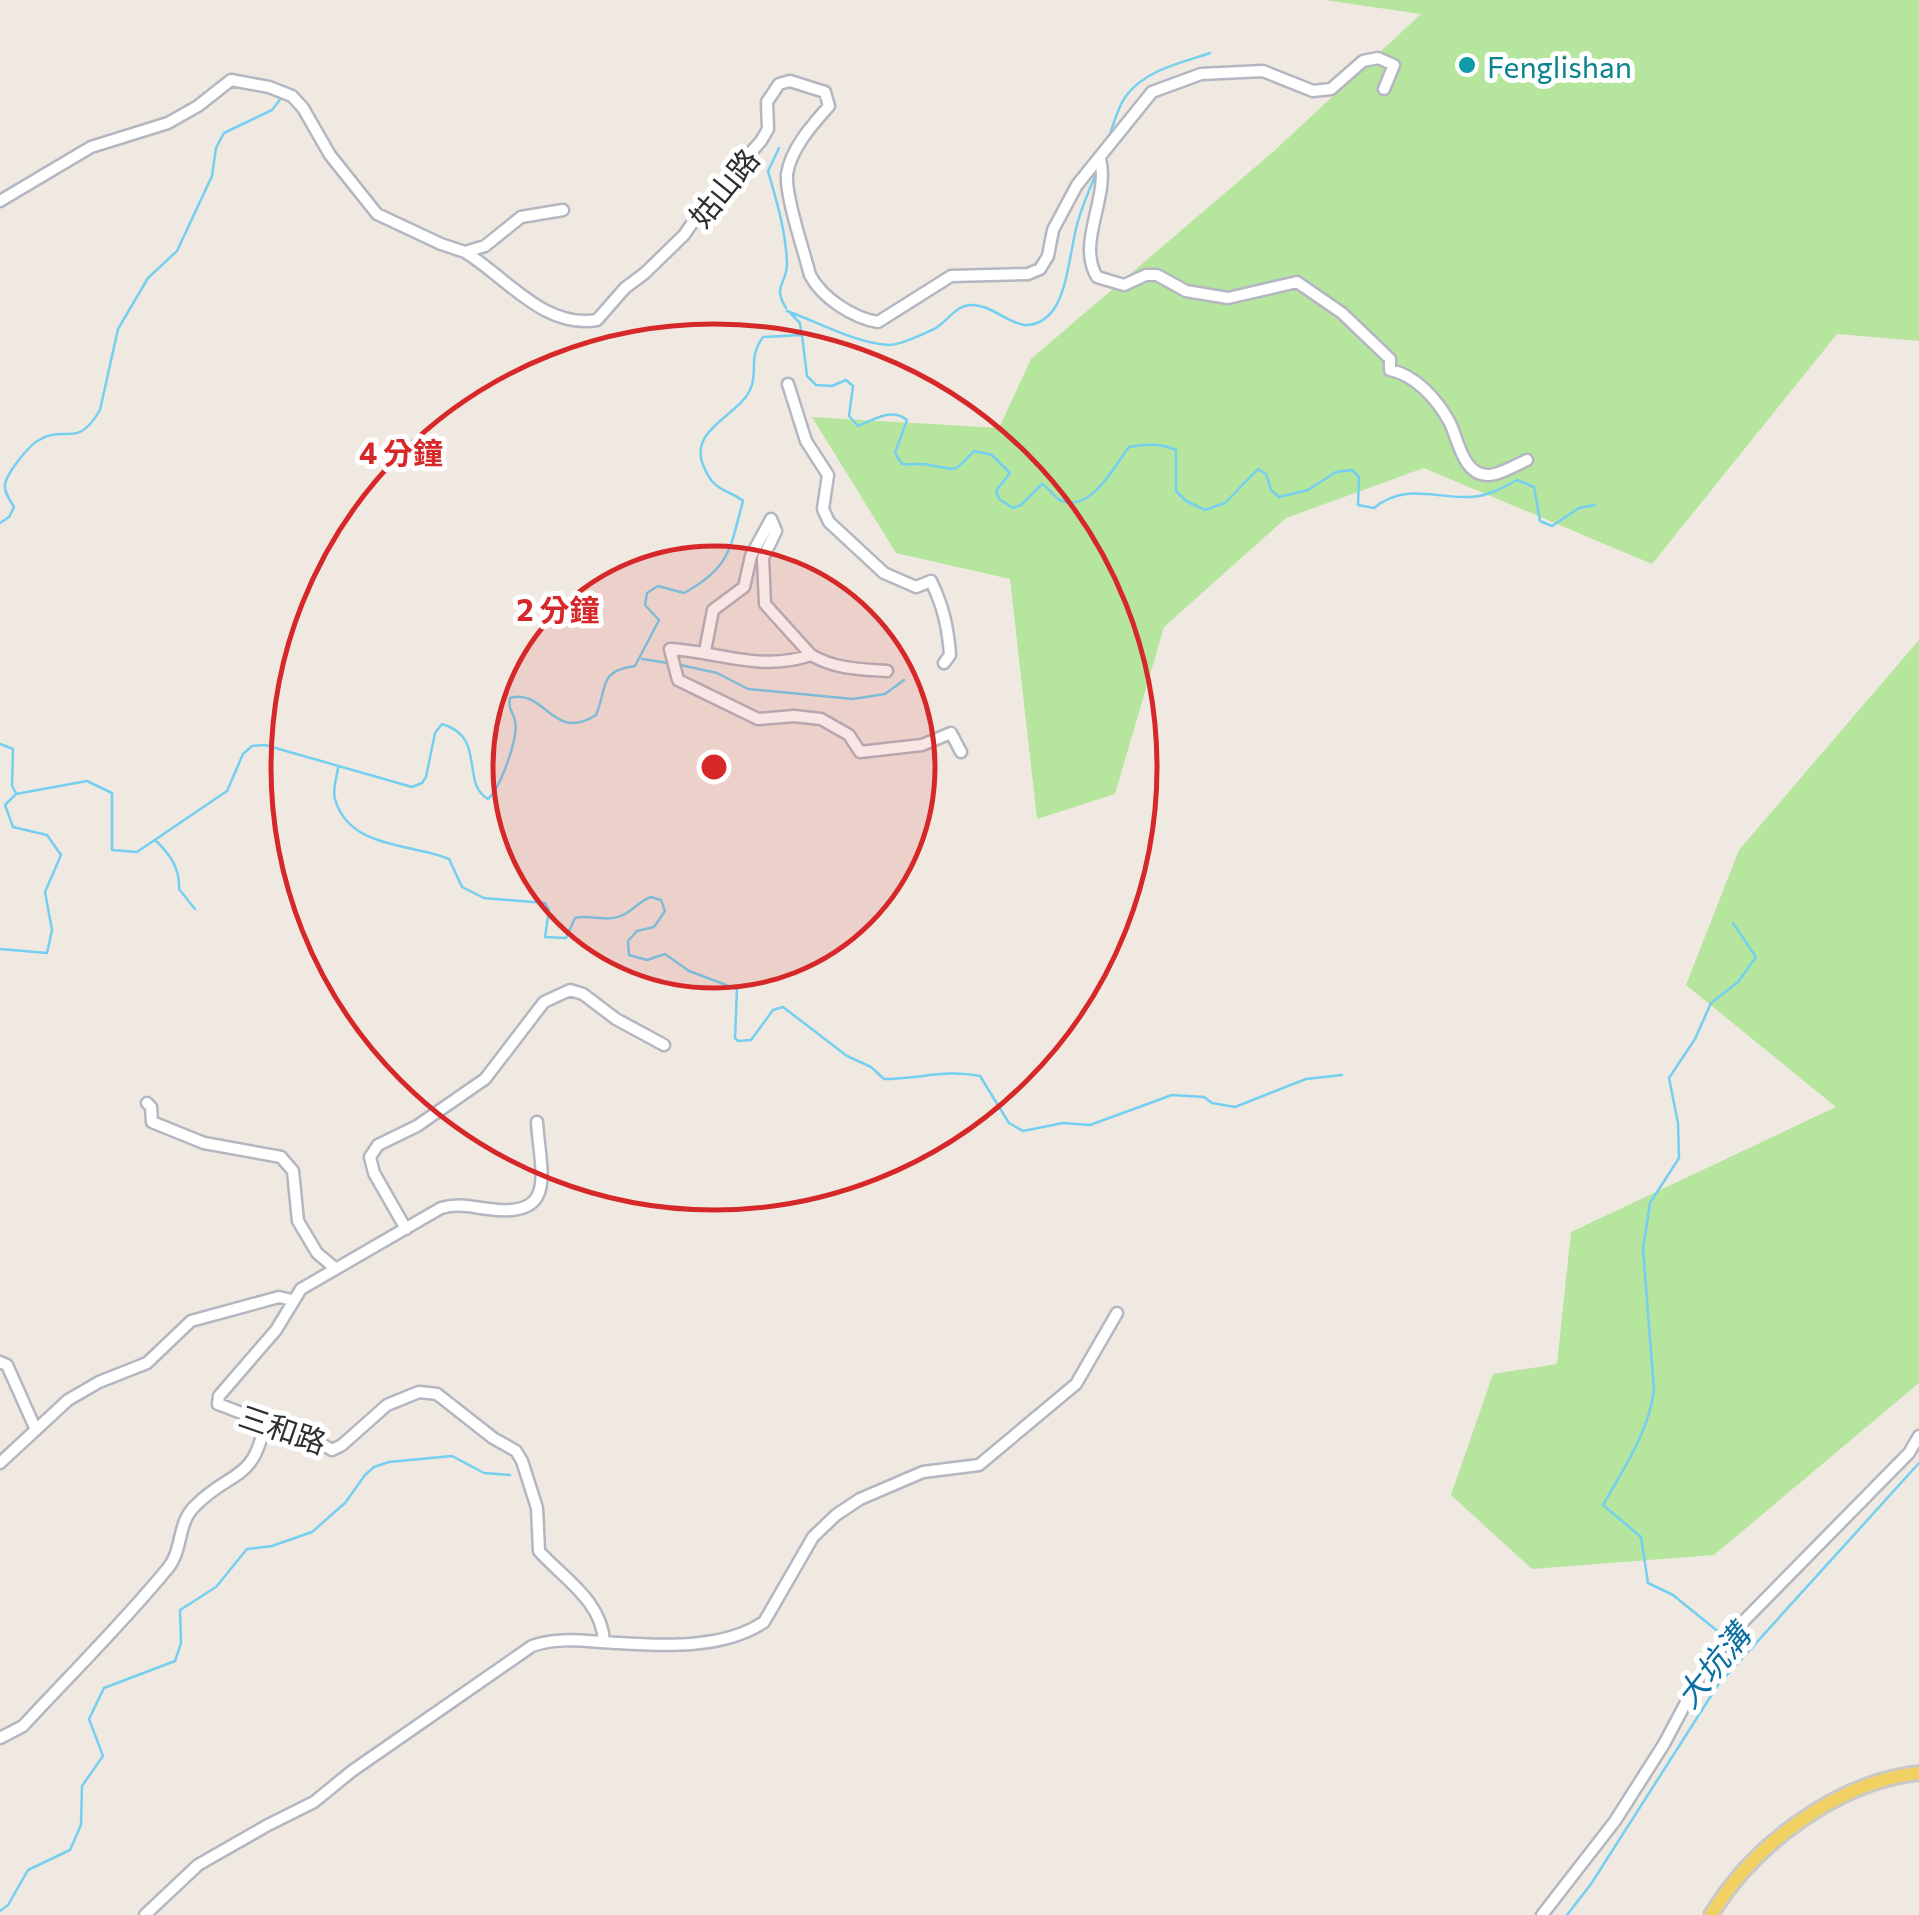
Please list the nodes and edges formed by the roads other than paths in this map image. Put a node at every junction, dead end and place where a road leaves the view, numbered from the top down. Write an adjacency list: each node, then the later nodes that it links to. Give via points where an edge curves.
1 (1384, 90): 2 (street, via 1394,65 1378,58 1363,61 1331,89 1313,91 1262,71 1201,74 1152,92)
2 (1100, 160): 5 (street, 姑山路, via 1077,185 1040,269 951,276 878,322 853,314 810,276 788,174 829,106 825,92 790,81 779,84 767,102 768,129 761,141 684,236 597,320 556,316); 7 (street, via 1090,250 1097,277 1124,285 1157,275 1186,291 1228,298 1297,282 1342,312 1390,359 1390,370 1418,382 1449,420 1458,450 1481,474)
3 (0, 201): 5 (street, 姑山路, via 90,146 168,123 231,80 292,96 376,214)
4 (563, 210): 5 (street, via 521,216 485,246)
5 (465, 252)
6 (788, 384): 10 (street, via 806,441 828,475 823,502 829,522 884,572 916,588 932,581 948,628 950,655)
7 (1527, 460)
8 (706, 651): 9 (street, via 765,664); 9 (street, via 712,610 744,587 771,519 776,530 763,558 765,604); 12 (street, via 670,648 678,680 758,719 821,719 848,735 860,752 922,745 951,733)
9 (811, 655): 11 (street, via 835,667)
10 (944, 663)
11 (887, 671)
12 (961, 752)
13 (664, 1044): 16 (street, via 583,994 570,990 544,1002 485,1078 378,1145 370,1157)
14 (147, 1102): 17 (street, via 152,1122 163,1128 280,1157 293,1171 298,1221)
15 (537, 1122): 16 (street, 三和路, via 541,1190 530,1207 456,1204)
16 (406, 1229): 17 (street, 三和路)
17 (336, 1269): 18 (street, 三和路)
18 (292, 1300): 21 (street, 三和路, via 276,1330 219,1396 218,1404); 22 (street, via 279,1297 190,1321 147,1364 68,1400)
19 (1117, 1312): 25 (street, via 1076,1384 979,1465 923,1472 836,1515 812,1537 764,1622 751,1631 689,1644)
20 (0, 1362): 22 (street)
21 (265, 1422): 25 (street, 三和路, via 300,1431 332,1450 388,1406 419,1392 437,1394 516,1452 538,1508 539,1551 589,1602); 26 (street, via 260,1449 246,1470 183,1522 172,1564 24,1726)
22 (36, 1430): 24 (street)
23 (1919, 1436): 29 (street, via 1732,1633 1615,1820)
24 (0, 1463)
25 (604, 1642): 28 (street, via 532,1646 314,1802 198,1865)
26 (0, 1738)
27 (1919, 1773): 30 (main road, via 1858,1790 1778,1837)
28 (145, 1915)
29 (1542, 1915)
30 (1711, 1915)

